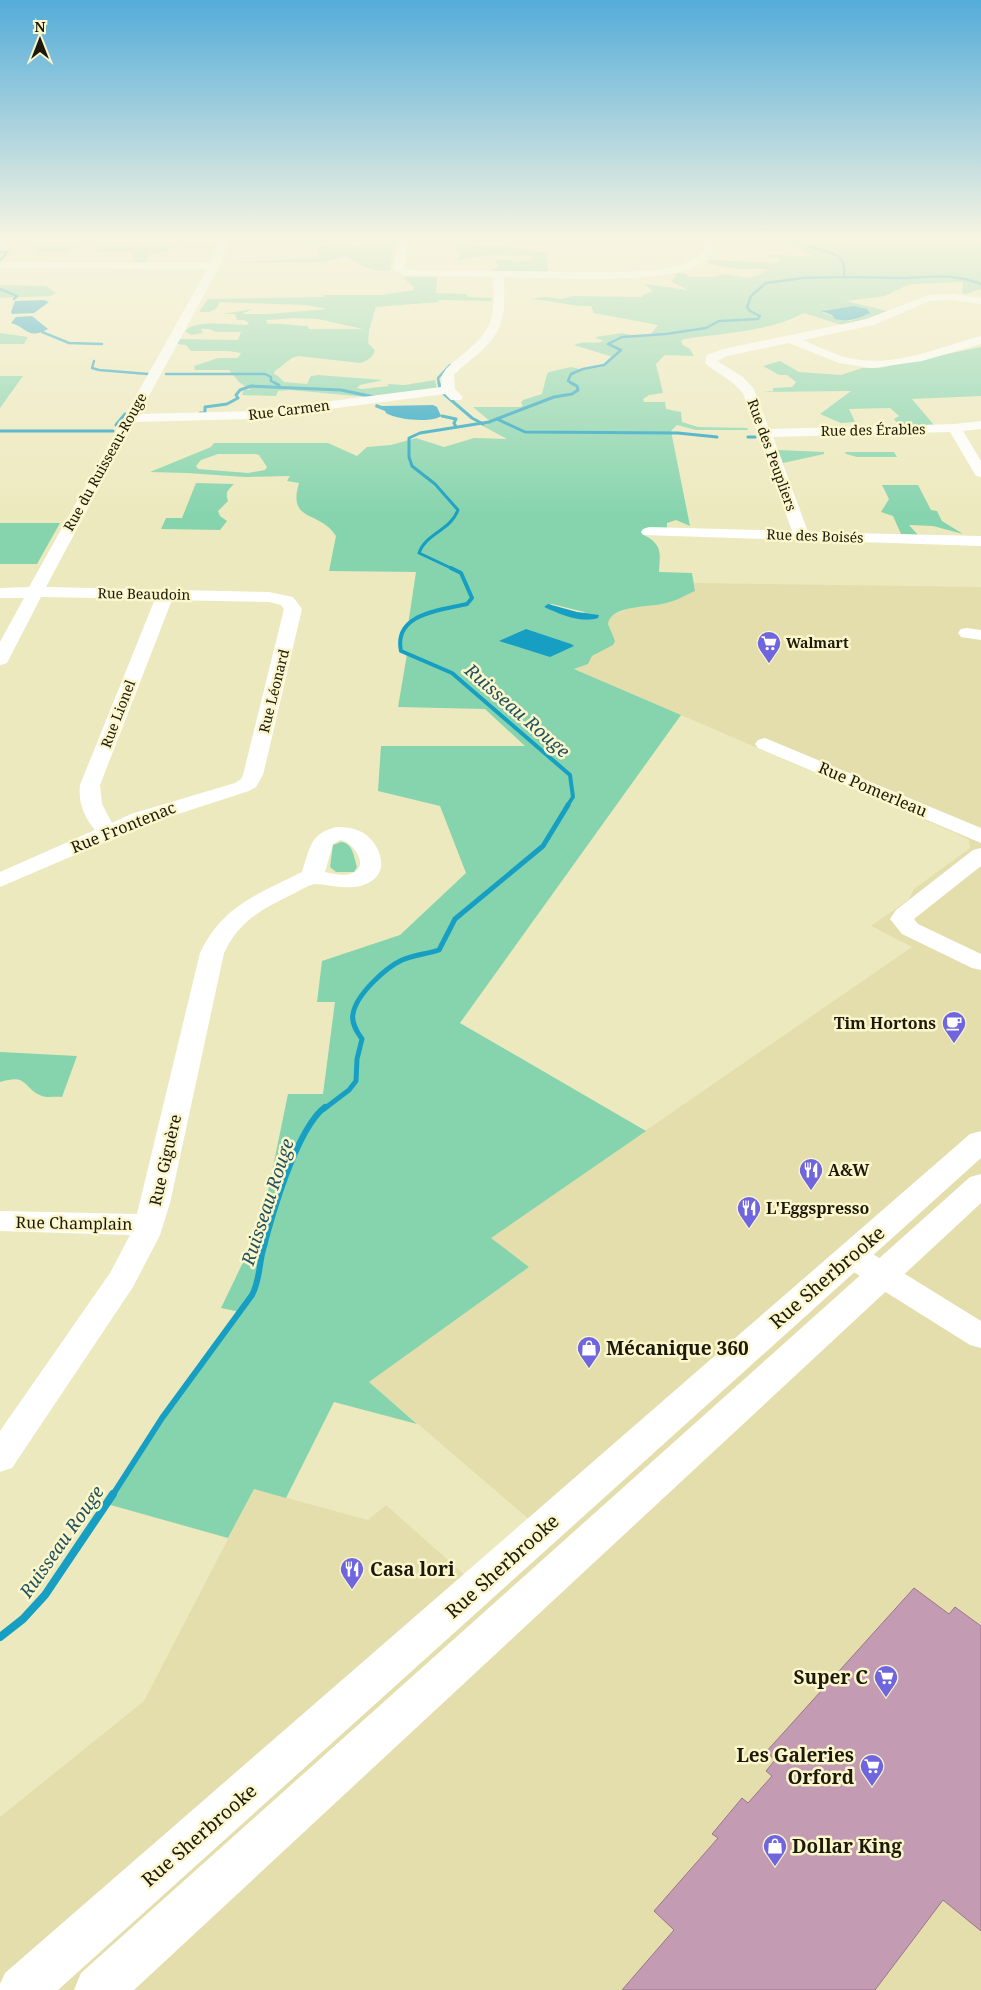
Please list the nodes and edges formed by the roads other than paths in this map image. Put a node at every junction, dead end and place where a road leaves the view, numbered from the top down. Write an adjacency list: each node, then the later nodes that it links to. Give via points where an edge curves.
1 (178, 332): 6 (street, Rue du Ruisseau-Rouge)
2 (493, 332): 6 (street, Rue Carmen, via 450,372 447,378 452,394 243,416)
3 (824, 332): 4 (street, Rue des Peupliers)
4 (790, 339): 5 (street, via 851,362 874,365); 9 (street, Rue des Peupliers, via 722,352 710,360 747,389)
5 (981, 340)
6 (130, 418): 14 (street, Rue du Ruisseau-Rouge)
7 (981, 425): 8 (street, Rue des Érables)
8 (954, 428): 9 (street, Rue des Érables); 10 (street)
9 (764, 433): 12 (street, Rue des Peupliers)
10 (979, 467)
11 (649, 532): 12 (street, Rue des Boisés, via 677,529)
12 (802, 536): 13 (street, Rue des Boisés)
13 (981, 540)
14 (35, 592): 15 (street, Rue Beaudoin); 16 (street, Rue Beaudoin); 18 (street, Rue du Ruisseau-Rouge)
15 (0, 593)
16 (164, 595): 17 (street, Rue Beaudoin, via 269,597); 21 (street, Rue Lionel, via 90,785 92,804 101,825)
17 (287, 601): 20 (street, Rue Léonard, via 293,612)
18 (0, 659)
19 (765, 744): 22 (street, Rue Pomerleau)
20 (249, 782): 21 (street, Rue Frontenac)
21 (108, 832): 25 (street, Rue Frontenac)
22 (981, 836)
23 (981, 855): 26 (street, via 902,919 910,929)
24 (312, 876): 30 (street, Rue Giguère, via 246,910 229,922 218,938)
25 (0, 880)
26 (981, 963)
27 (981, 1141): 31 (main road, Rue Sherbrooke)
28 (981, 1185): 31 (main road, Rue Sherbrooke)
29 (0, 1221): 30 (street, Rue Champlain)
30 (148, 1225): 33 (street, Rue Giguère, via 122,1279)
31 (867, 1265): 32 (street); 34 (main road, Rue Sherbrooke); 35 (main road, Rue Sherbrooke)
32 (981, 1336)
33 (0, 1458)
34 (22, 1990)
35 (98, 1990)

